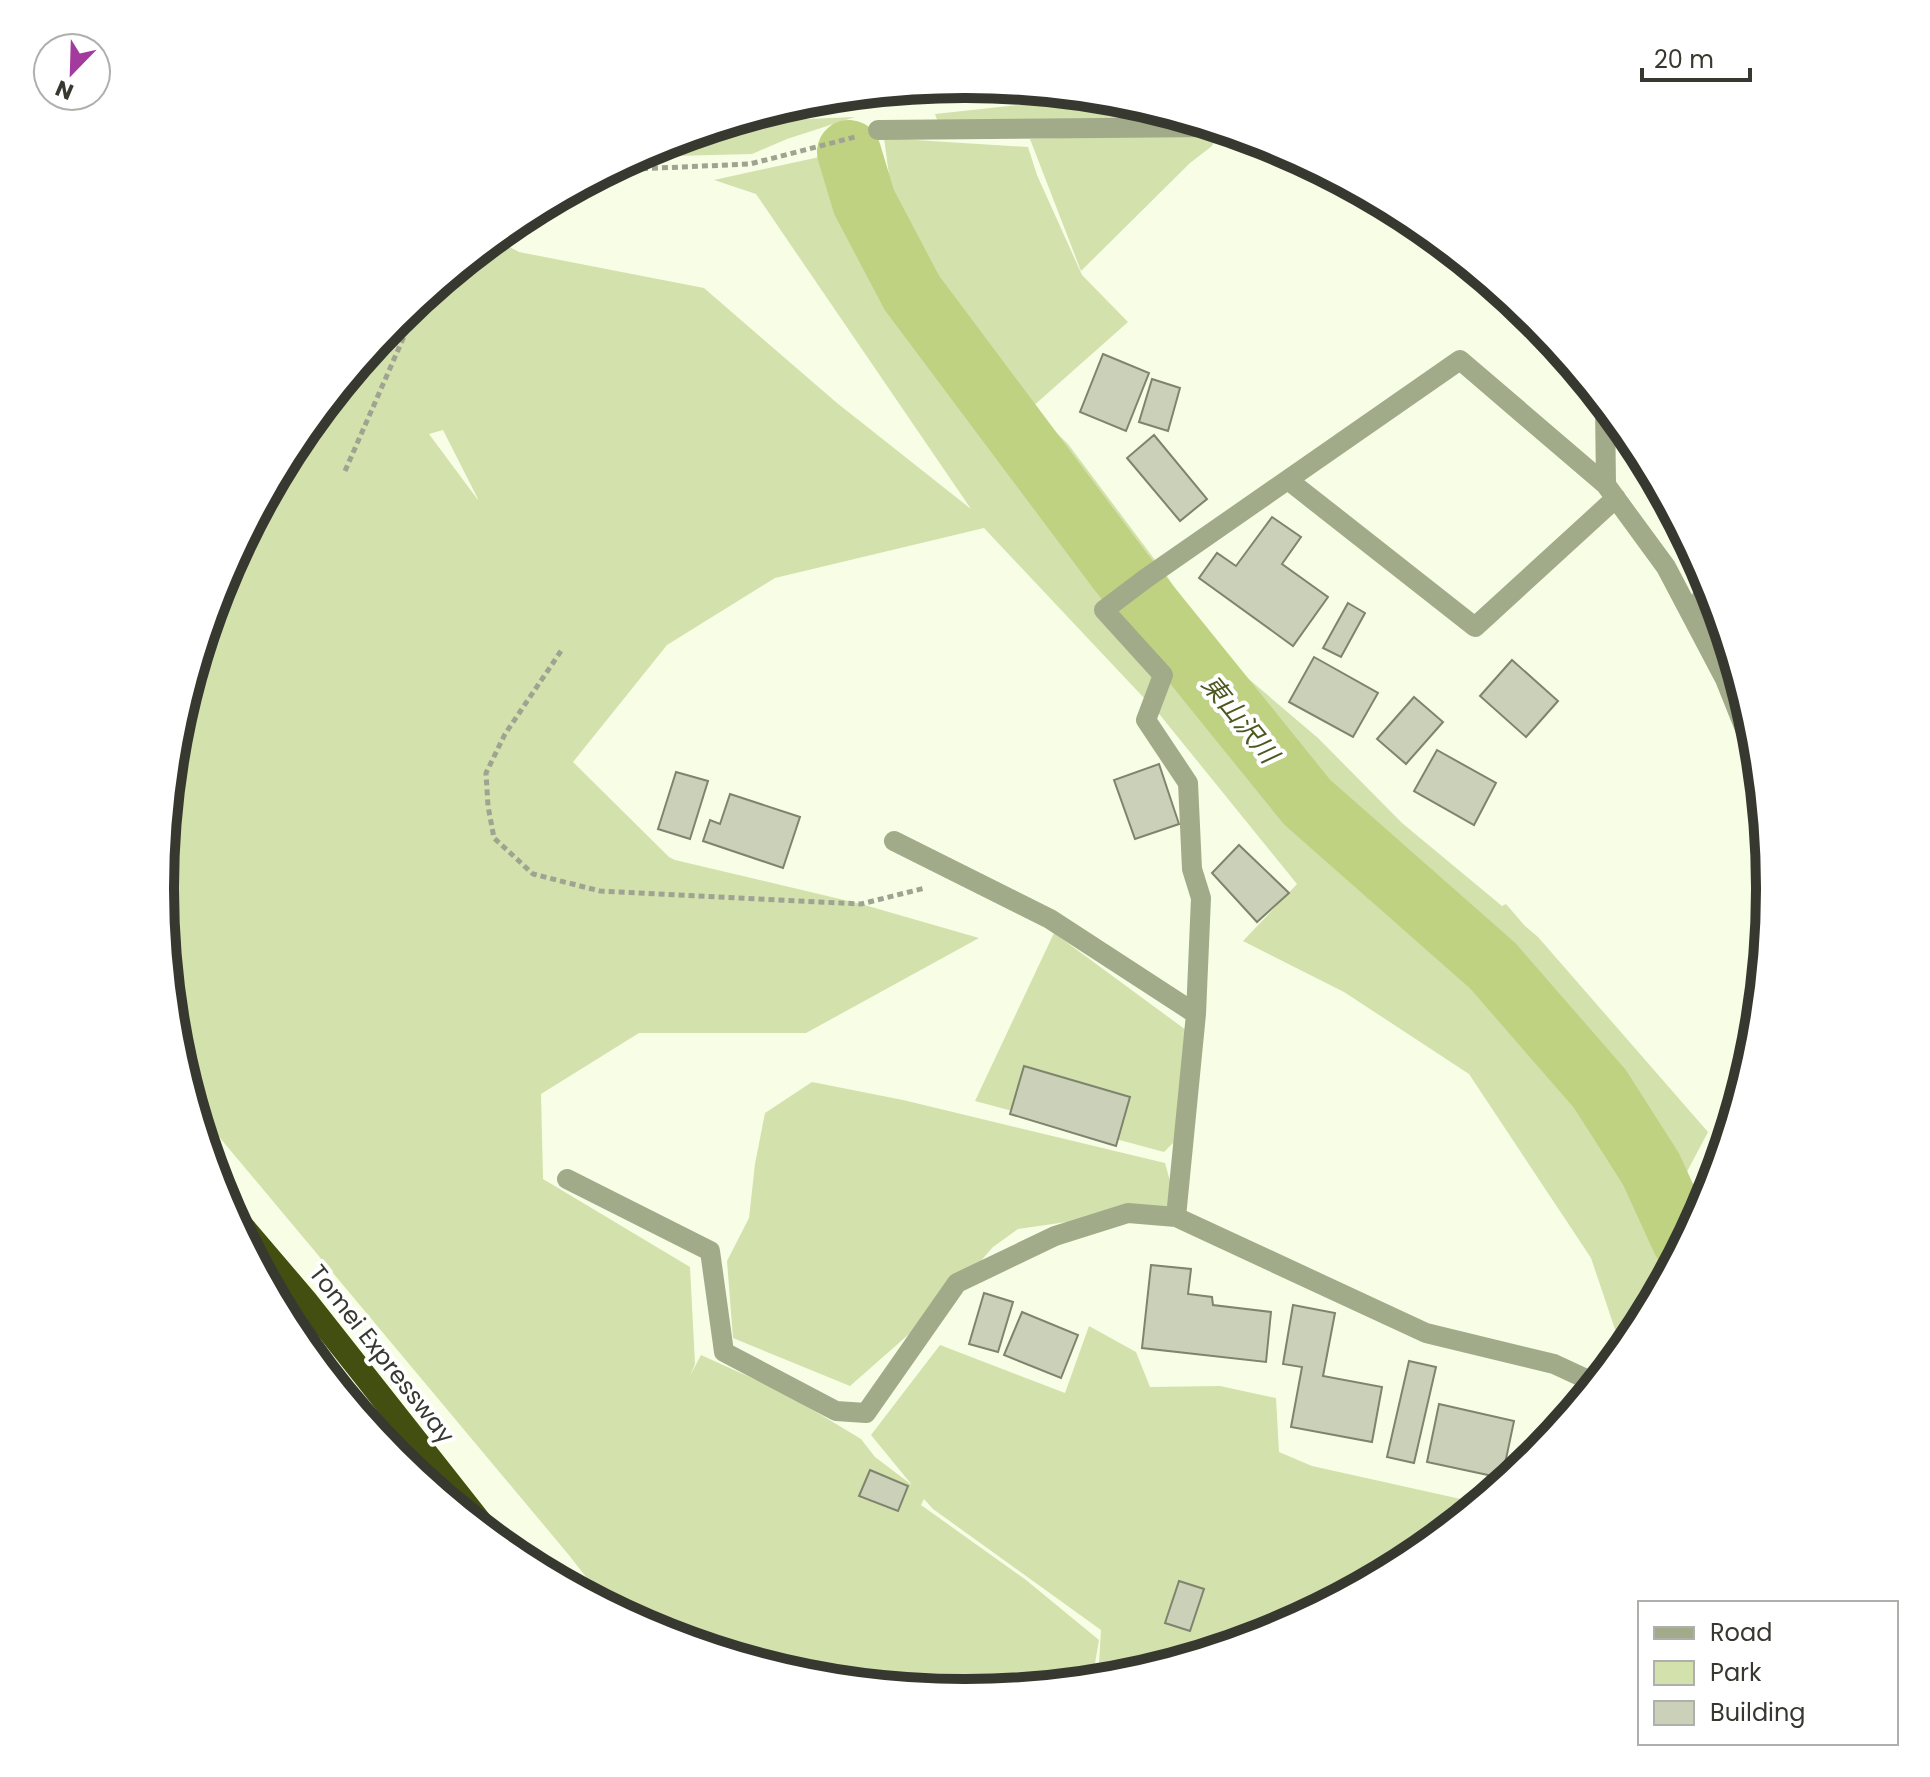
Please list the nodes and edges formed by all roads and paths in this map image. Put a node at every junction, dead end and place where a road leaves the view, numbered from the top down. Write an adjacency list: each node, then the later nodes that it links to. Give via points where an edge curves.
1 (1178, 127): 2 (street)
2 (878, 130): 3 (path, via 750,164)
3 (639, 169)
4 (407, 329): 6 (path)
5 (1606, 427): 8 (street)
6 (345, 471)
7 (1288, 480): 8 (street, via 1460,360); 8 (street, via 1475,627); 15 (street, via 1104,610 1163,675 1146,720 1188,783 1192,869 1201,898)
8 (1611, 492): 10 (street, via 1666,567)
9 (1701, 601): 10 (street)
10 (1695, 622): 12 (street)
11 (561, 651): 14 (path, via 505,734 486,773 494,838 533,874 600,891 861,904 924,888)
12 (1731, 695)
13 (894, 841): 15 (street, via 1050,919)
14 (938, 892)
15 (1196, 1014): 17 (street)
16 (567, 1179): 17 (street, via 710,1251 724,1352 836,1411 866,1413 957,1283 1055,1236 1128,1213)
17 (1176, 1217): 19 (street, via 1426,1333 1554,1364)
18 (262, 1250): 20 (highway, Tomei Expressway)
19 (1585, 1378)
20 (459, 1496)

